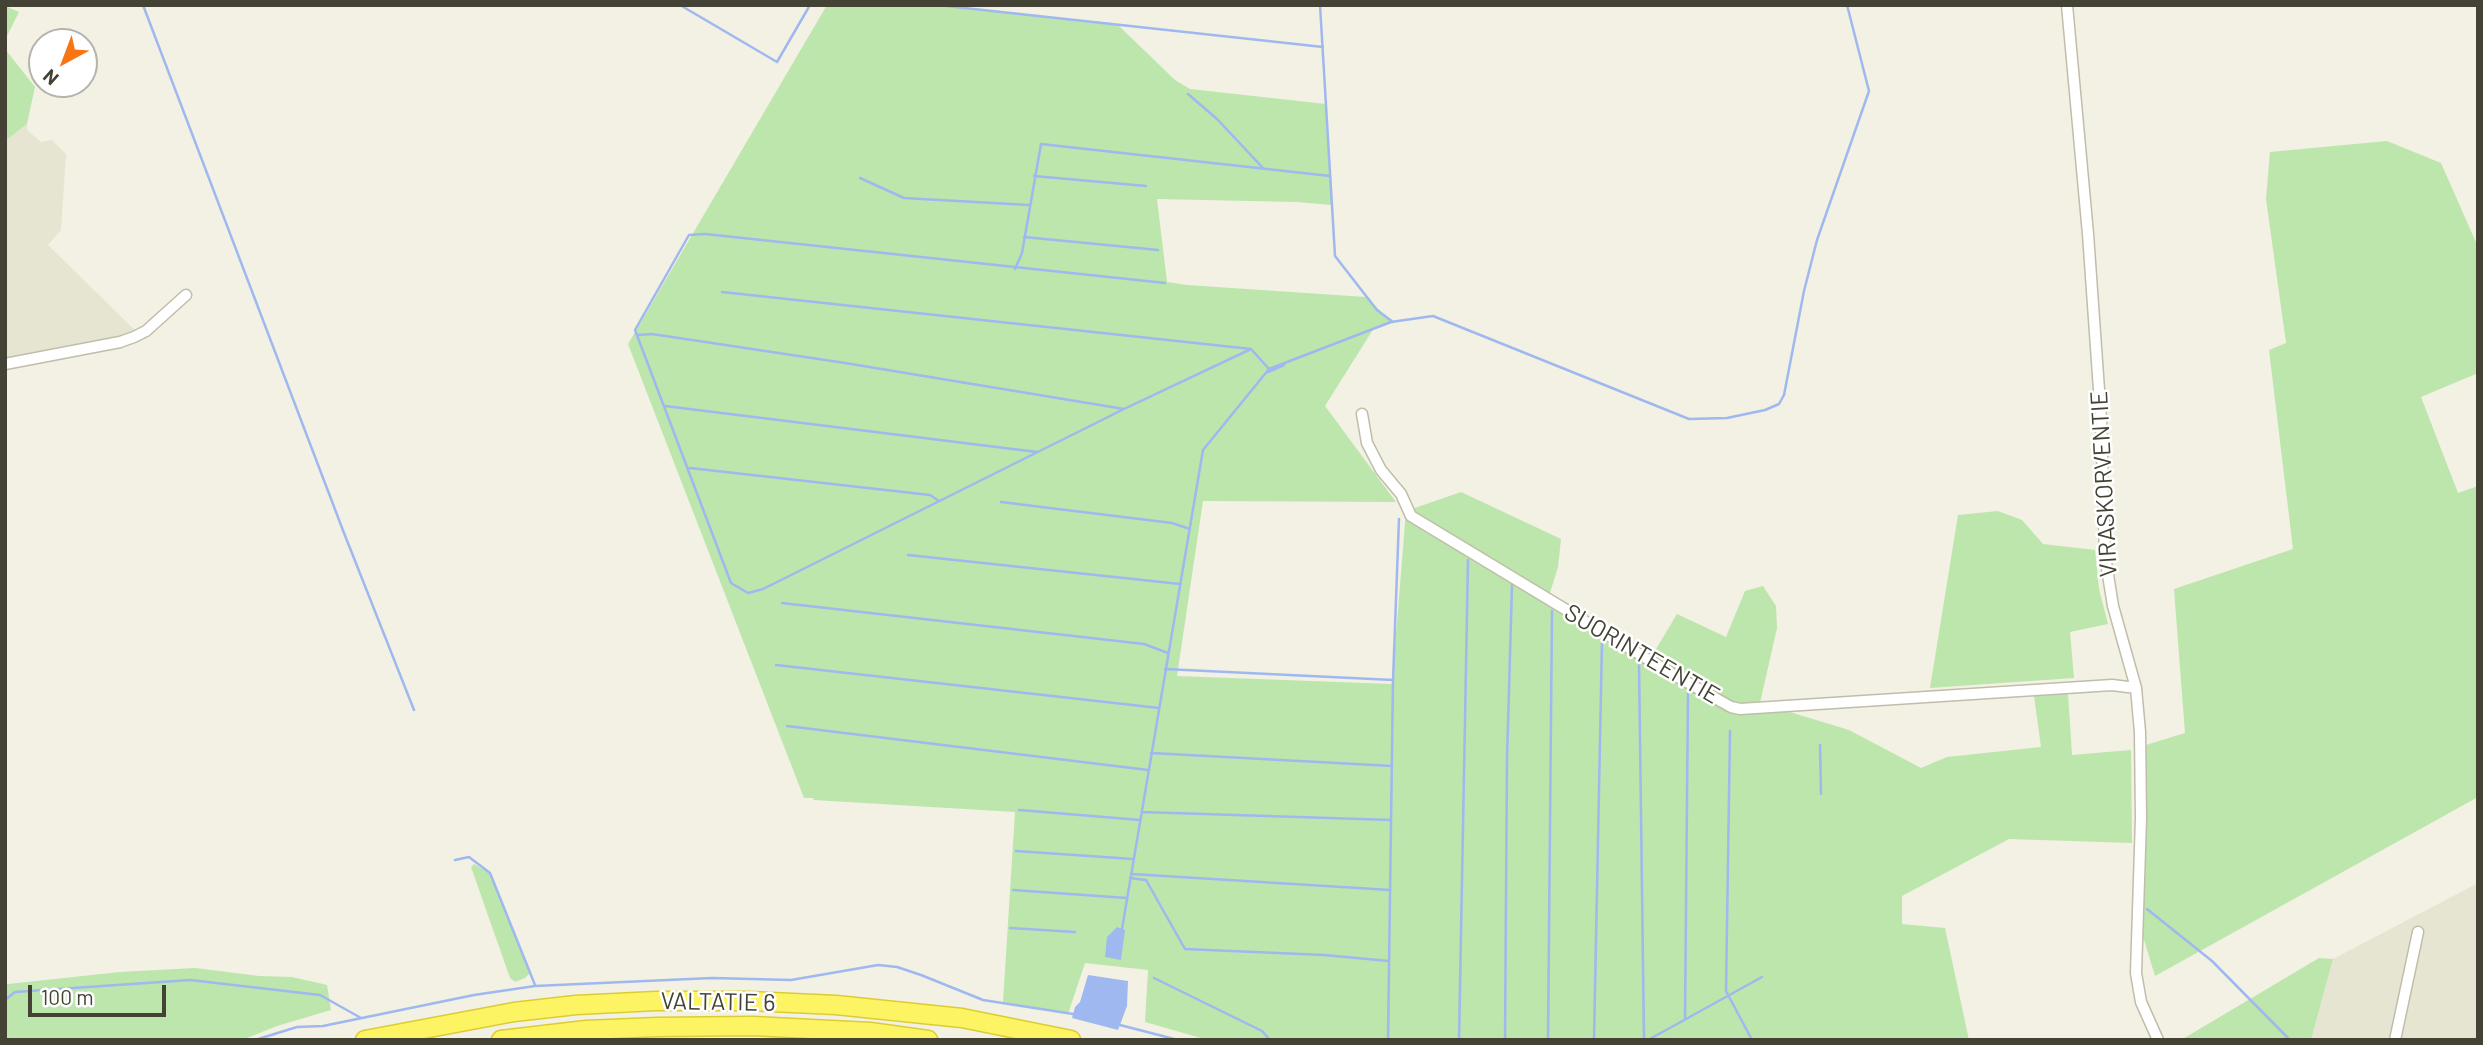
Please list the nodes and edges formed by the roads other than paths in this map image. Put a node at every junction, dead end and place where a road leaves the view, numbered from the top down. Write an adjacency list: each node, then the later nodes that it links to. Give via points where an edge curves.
1 (2067, 5): 5 (street, VIRASKORVENTIE, via 2101,418 2105,556 2113,606)
2 (186, 295): 3 (street, via 134,337)
3 (5, 363)
4 (1362, 414): 5 (street, SUORINTEENTIE, via 1367,443 1411,516 1731,706 2112,685)
5 (2136, 688): 11 (street, VIRASKORVENTIE, via 2141,818 2136,973 2141,1002)
6 (2418, 932): 12 (street)
7 (365, 1040): 10 (highway, VALTATIE 6, via 576,1005 722,1001 836,1005 962,1018)
8 (501, 1040): 9 (highway, VALTATIE 6, via 657,1027 811,1028)
9 (928, 1040)
10 (1071, 1040)
11 (2158, 1040)
12 (2395, 1040)

